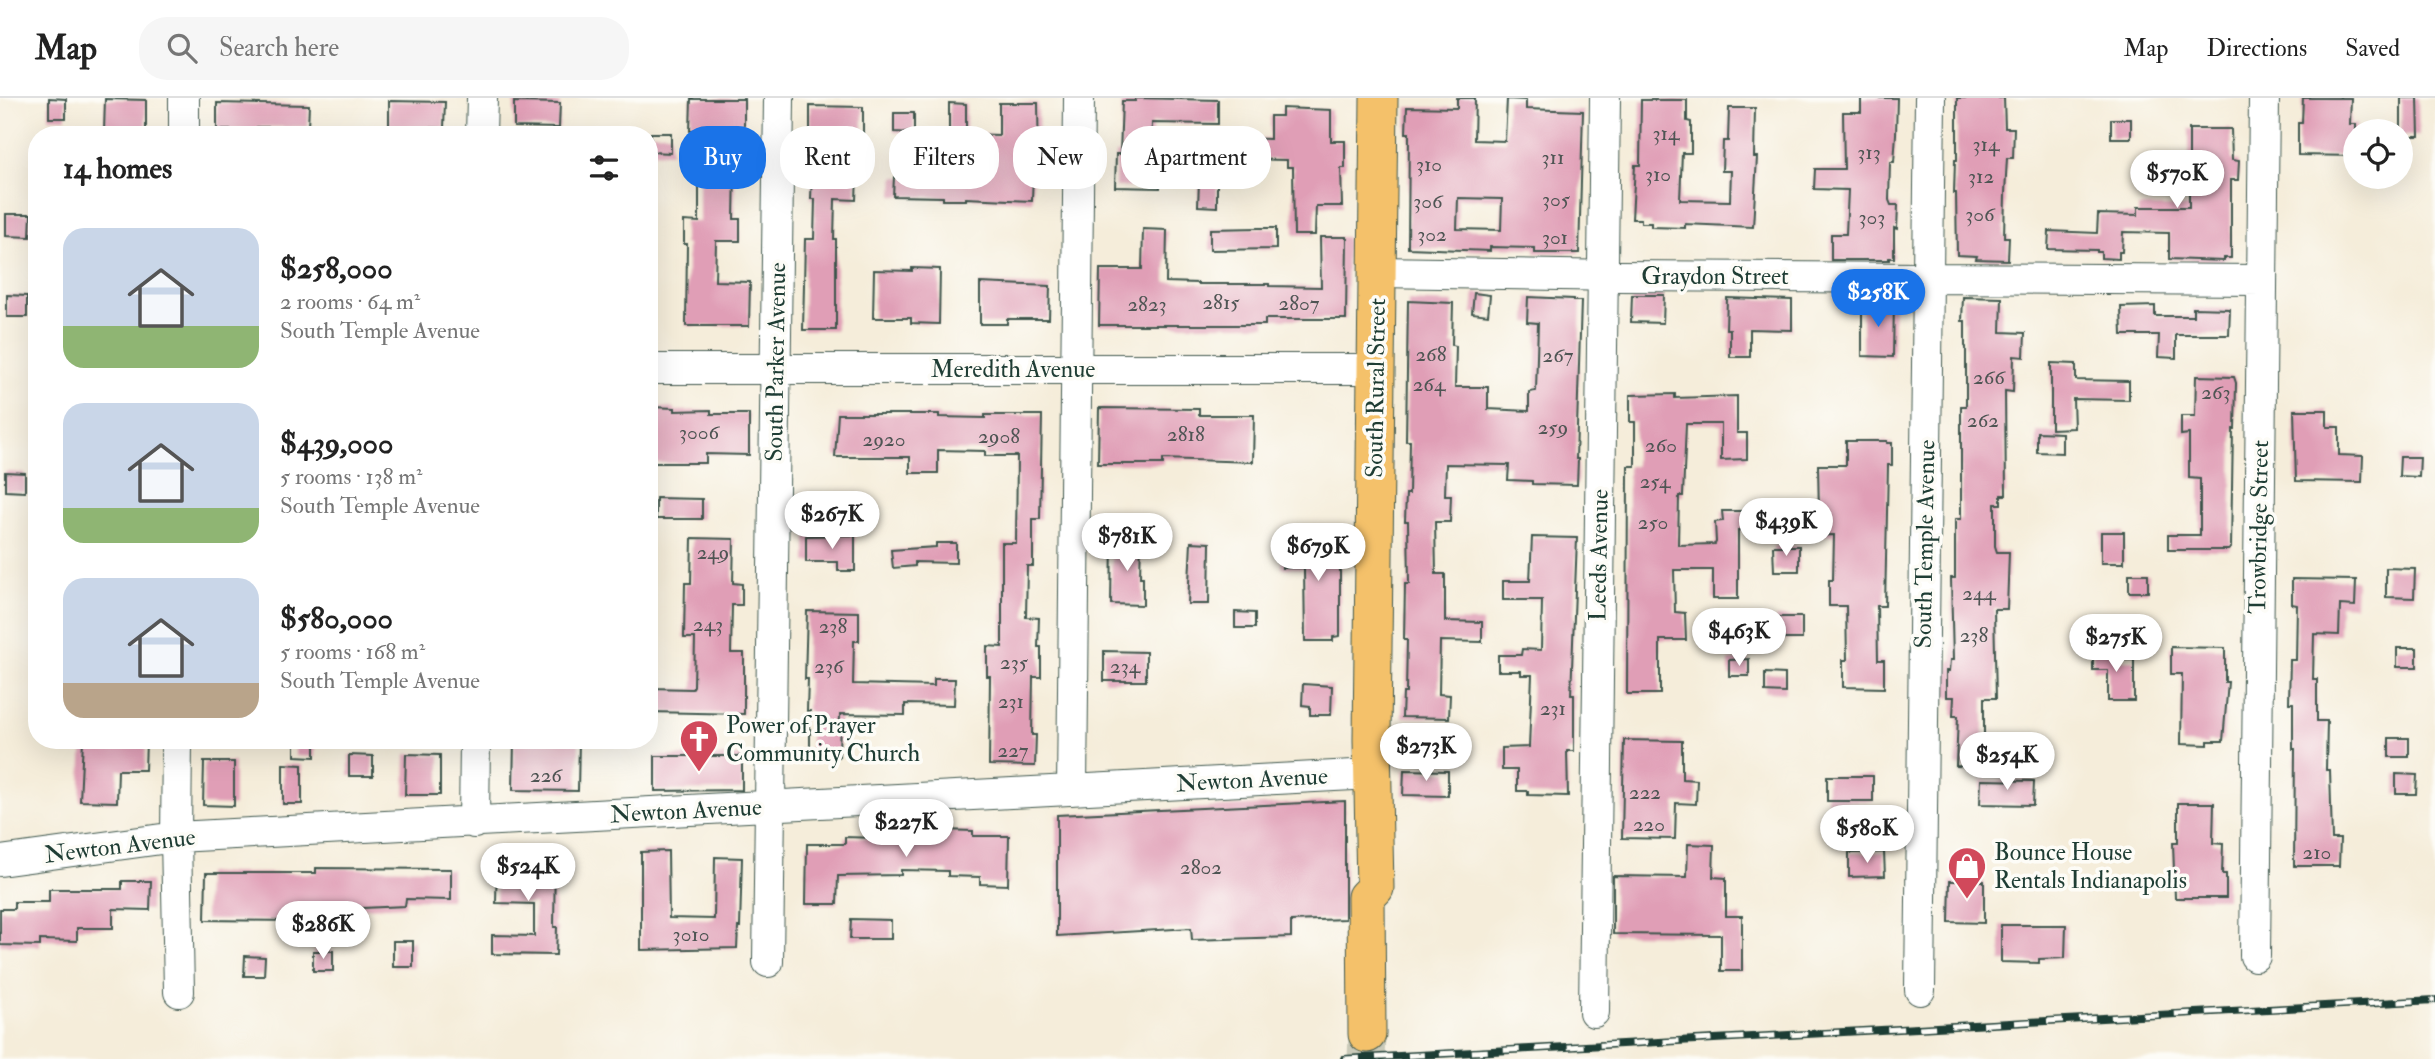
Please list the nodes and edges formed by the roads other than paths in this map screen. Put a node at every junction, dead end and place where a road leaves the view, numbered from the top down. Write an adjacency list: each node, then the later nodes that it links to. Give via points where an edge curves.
1 (184, 98): 9 (street)
2 (482, 98): 10 (street)
3 (779, 98): 17 (street, South Parker Avenue)
4 (1079, 98): 15 (street)
5 (1379, 98): 11 (main road, South Rural Street)
6 (1605, 98): 12 (street, Leeds Avenue)
7 (1930, 98): 13 (street, South Temple Avenue)
8 (2264, 98): 14 (street, Trowbridge Street)
9 (184, 126)
10 (481, 126)
11 (1377, 272): 12 (street, Graydon Street); 18 (main road, South Rural Street)
12 (1604, 276): 13 (street, Graydon Street); 31 (street, Leeds Avenue)
13 (1928, 278): 14 (street, Graydon Street); 29 (street, South Temple Avenue)
14 (2262, 280): 27 (street, Trowbridge Street)
15 (1076, 368): 17 (street, Meredith Avenue); 18 (street, Meredith Avenue); 22 (street)
16 (658, 369): 17 (street, Meredith Avenue)
17 (776, 369): 23 (street, South Parker Avenue)
18 (1376, 369): 21 (main road, South Rural Street)
19 (177, 749): 25 (street)
20 (475, 749): 24 (street)
21 (1373, 774): 22 (street, Newton Avenue); 32 (main road, South Rural Street, via 1375,888 1366,897)
22 (1072, 790): 23 (street, Newton Avenue)
23 (771, 807): 24 (street, Newton Avenue); 28 (street, South Parker Avenue)
24 (474, 823): 25 (street, Newton Avenue)
25 (176, 837): 26 (street, Newton Avenue); 30 (street)
26 (0, 861)
27 (2255, 956)
28 (768, 962)
29 (1920, 990)
30 (179, 992)
31 (1594, 1012)
32 (1374, 1034)

